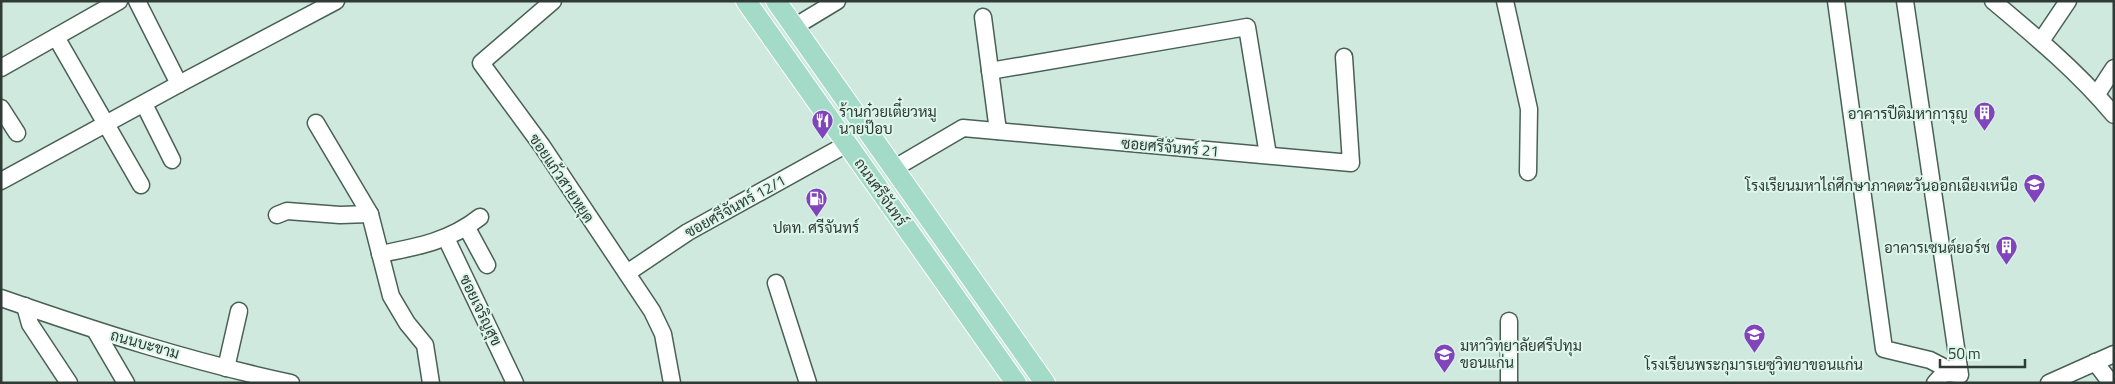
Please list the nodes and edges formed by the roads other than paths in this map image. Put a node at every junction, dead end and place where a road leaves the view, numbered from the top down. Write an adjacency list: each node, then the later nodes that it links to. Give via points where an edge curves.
1 (119, 1): 15 (street)
2 (137, 1): 21 (street)
3 (336, 1): 21 (street)
4 (553, 1): 44 (street, ซอยแก้วสายหยุด, via 481,63 542,146)
5 (746, 1): 30 (main road, ถนนศรีจันทร์)
6 (776, 1): 14 (main road, ถนนศรีจันทร์)
7 (838, 1): 14 (street)
8 (1505, 1): 34 (street, via 1529,109)
9 (1836, 1): 53 (street, via 1884,349)
10 (1905, 1): 56 (street)
11 (1993, 1): 16 (street)
12 (2068, 1): 16 (street)
13 (983, 18): 20 (street)
14 (794, 27): 33 (main road, ถนนศรีจันทร์)
15 (56, 37): 18 (street); 27 (street)
16 (2041, 41): 22 (street)
17 (1344, 57): 31 (street, ซอยศรีจันทร์ 21, via 1351,163)
18 (1, 68)
19 (2114, 68): 22 (street)
20 (990, 71): 28 (street); 31 (street, via 1246,27)
21 (179, 84): 23 (street)
22 (2097, 94): 25 (street)
23 (144, 104): 27 (street); 32 (street)
24 (1, 108): 29 (street)
25 (2114, 115)
26 (316, 123): 37 (street)
27 (106, 124): 35 (street); 36 (street)
28 (998, 131): 31 (street, ซอยศรีจันทร์ 21); 33 (street, ซอยศรีจันทร์ 21, via 963,128)
29 (17, 133)
30 (847, 144): 44 (street, ซอยศรีจันทร์ 12/1, via 688,232); 66 (main road, ถนนศรีจันทร์)
31 (1268, 155)
32 (172, 160)
33 (894, 169): 57 (main road, ถนนศรีจันทร์)
34 (1528, 172)
35 (1, 181)
36 (142, 185)
37 (370, 214): 38 (street, via 287,212); 42 (street)
38 (277, 215)
39 (480, 217): 40 (street)
40 (466, 228): 41 (street); 43 (street)
41 (446, 238): 42 (street, via 425,246); 63 (street, ซอยเจริญสุข)
42 (380, 254): 62 (street, via 391,296 425,345)
43 (487, 264)
44 (627, 273): 64 (street, ซอยแก้วสายหยุด, via 663,334)
45 (776, 283): 65 (street)
46 (1, 298): 47 (street, ถนนบะขาม)
47 (25, 306): 50 (street, ถนนบะขาม); 58 (street, via 30,324)
48 (239, 311): 55 (street)
49 (1509, 320): 67 (street)
50 (95, 330): 51 (street, ถนนบะขาม); 59 (street)
51 (120, 338): 55 (street, ถนนบะขาม); 60 (street, via 119,346)
52 (2114, 354): 54 (street)
53 (1907, 355): 56 (street, via 1940,364); 68 (street)
54 (2095, 362): 70 (street); 71 (street)
55 (226, 368): 61 (street, ถนนบะขาม)
56 (1959, 377): 69 (street, via 1941,374)
57 (1040, 381)
58 (68, 383)
59 (126, 383)
60 (136, 383)
61 (291, 383)
62 (431, 383)
63 (516, 383)
64 (672, 383)
65 (808, 383)
66 (1016, 383)
67 (1509, 383)
68 (1930, 383)
69 (1935, 383)
70 (2049, 383)
71 (2111, 383)

